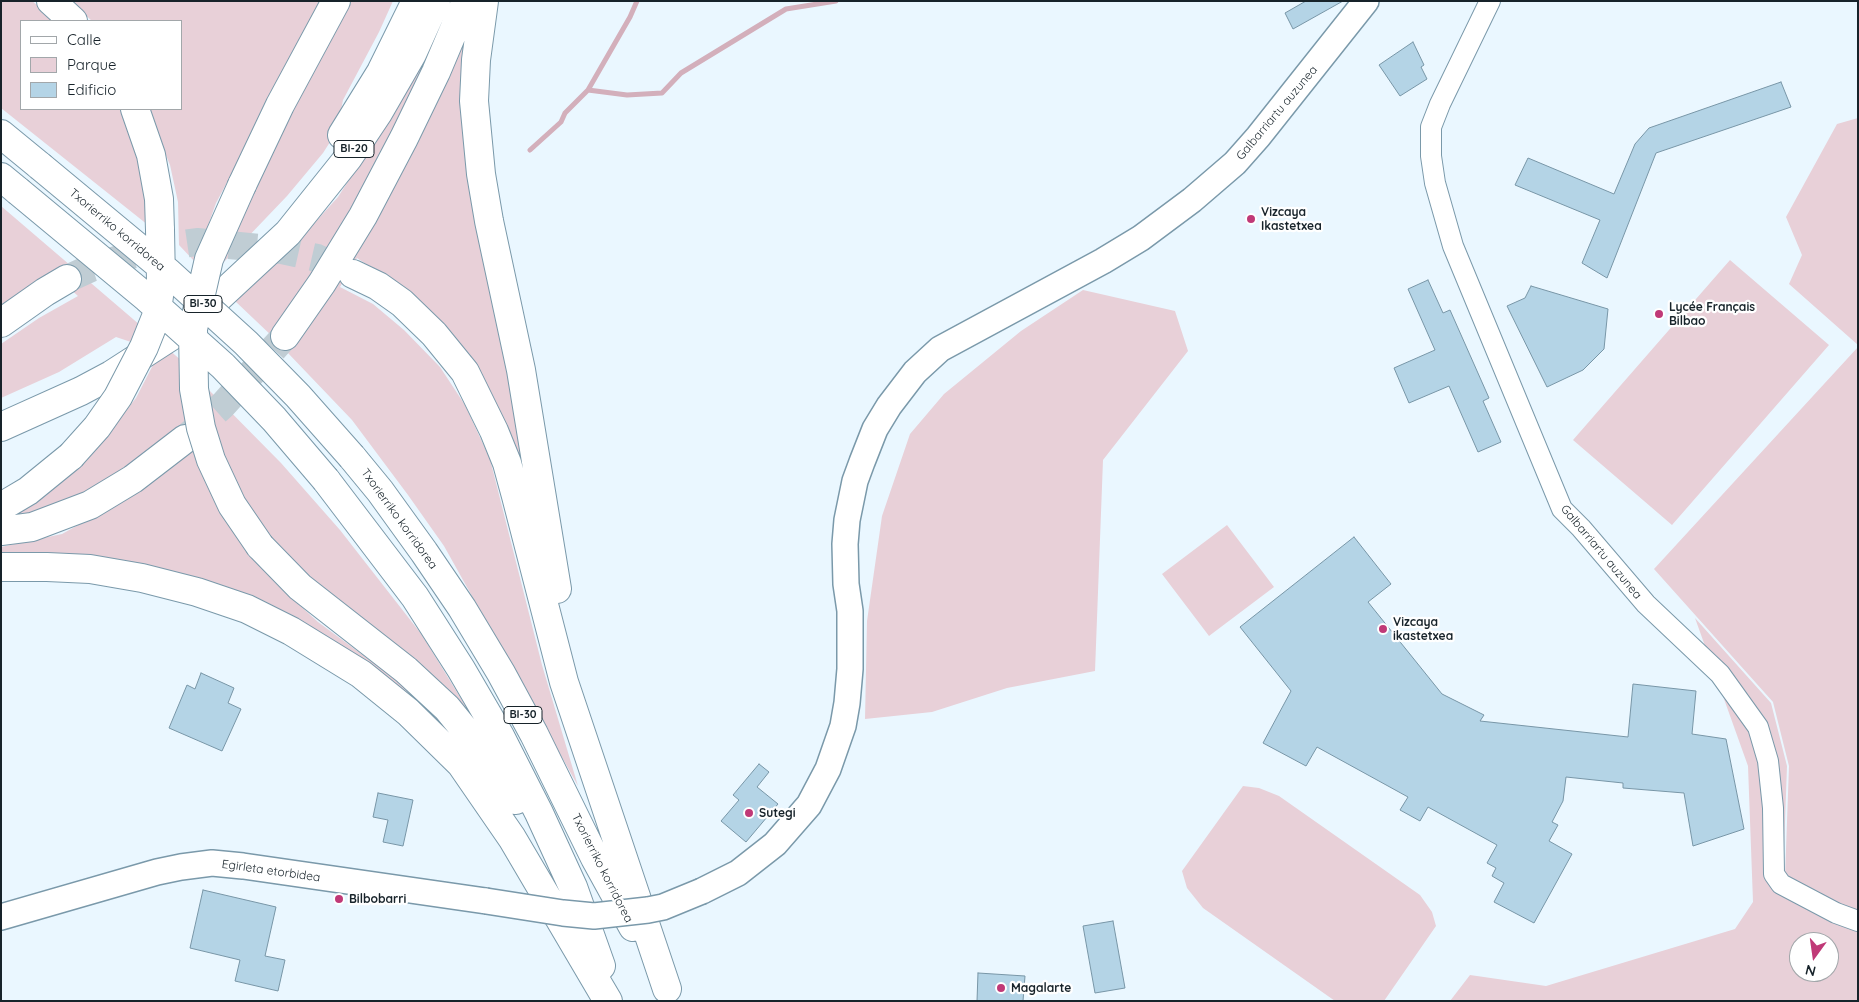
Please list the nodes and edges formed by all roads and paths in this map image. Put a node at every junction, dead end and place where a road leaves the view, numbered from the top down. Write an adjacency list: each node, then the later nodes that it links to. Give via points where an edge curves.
1 (50, 1): 9 (highway)
2 (336, 1): 27 (highway, bridge, via 280,105 209,259 193,329 194,389 201,428 210,460 232,505 260,546 300,587 406,670 446,708 509,787)
3 (416, 1): 17 (highway, BI-20, via 381,72 345,130 321,166 264,232 181,312 91,365)
4 (436, 1): 18 (highway, BI-20, via 412,54 378,113 348,158 288,233 190,324 112,375)
5 (466, 1): 16 (highway, via 436,72 367,207 322,283)
6 (484, 1): 23 (highway, via 474,101 481,174 521,370 565,638 580,692)
7 (1366, 1): 24 (street, Galbarriartu auzunea, via 1235,163 1176,213 1110,257 1028,302 923,388 884,448 867,494 850,611 847,703 843,726 828,769 799,818 775,844 738,872)
8 (1490, 1): 26 (street, Galbarriartu auzunea, via 1431,127 1435,183 1453,246 1562,508 1646,604 1720,674 1758,726 1768,761 1774,874 1780,884)
9 (72, 20)
10 (135, 110): 20 (highway, bridge, via 151,154 158,199 161,282 156,317 118,397 97,427 71,456 28,491)
11 (1, 134): 28 (highway, Txorierriko korridorea / BI-30, bridge, via 169,273 246,343 352,457 405,524 501,673 595,858)
12 (10, 184): 27 (highway, BI-30, bridge, via 223,366 326,480 415,597 500,736 539,813 573,887)
13 (354, 274): 23 (highway, via 378,286 418,317 465,372 482,403 507,464 564,682)
14 (67, 279): 15 (highway)
15 (1, 323)
16 (284, 336)
17 (1, 408)
18 (1, 427)
19 (185, 439): 21 (highway, via 133,479 90,504 32,527)
20 (1, 507)
21 (1, 531)
22 (1, 567): 29 (highway, via 90,569 197,592 247,609 291,631 361,674 408,712 461,764 512,838)
23 (585, 745): 28 (highway)
24 (702, 891): 25 (street, Egirleta etorbidea, bridge, via 663,907 594,916 212,863 158,872)
25 (1, 917)
26 (1858, 921)
27 (600, 963): 30 (highway)
28 (670, 995)
29 (608, 1001)
30 (615, 1001)

